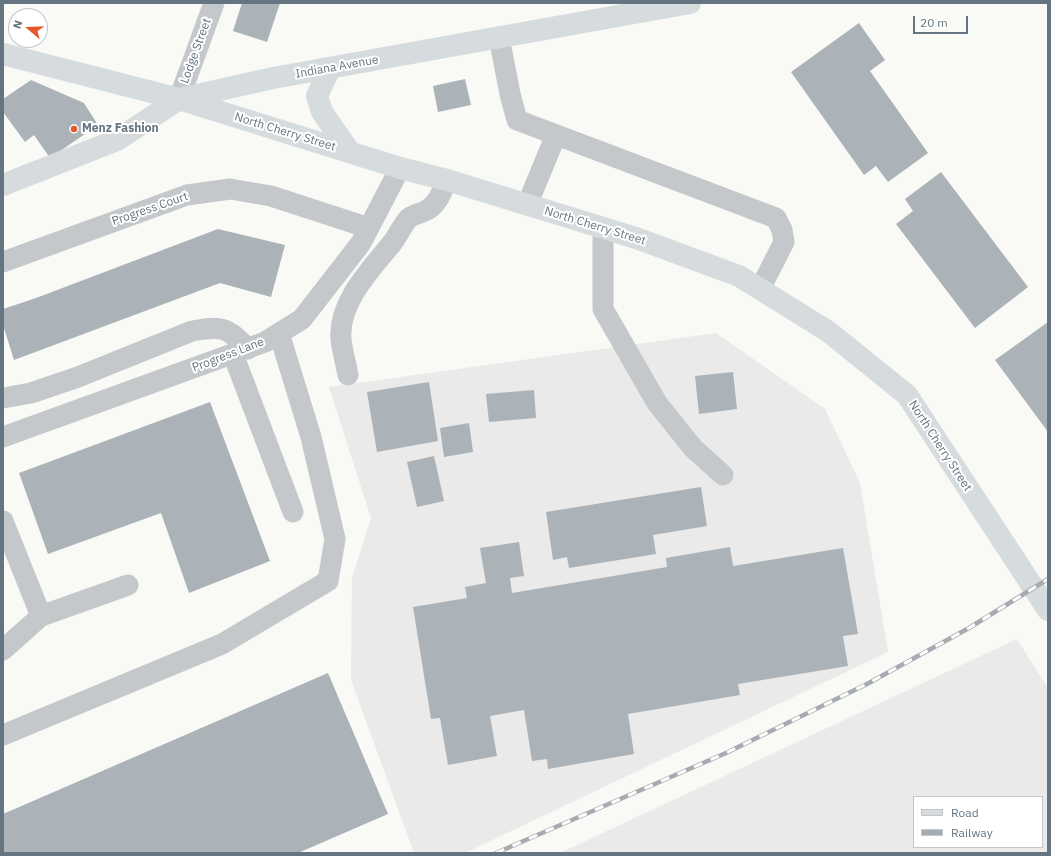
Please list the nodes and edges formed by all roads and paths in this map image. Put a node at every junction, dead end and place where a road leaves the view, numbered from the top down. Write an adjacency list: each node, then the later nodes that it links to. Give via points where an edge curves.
1 (214, 3): 6 (street, Lodge Street)
2 (690, 3): 3 (main road, Indiana Avenue)
3 (499, 37): 5 (main road, Indiana Avenue); 7 (street, via 517,120)
4 (3, 54): 6 (main road, North Cherry Street)
5 (330, 68): 6 (main road, Indiana Avenue); 8 (main road, via 317,96 322,112)
6 (179, 99): 8 (main road, North Cherry Street); 11 (main road, Indiana Avenue, via 117,140)
7 (556, 135): 12 (street); 16 (street, via 776,218 784,242)
8 (350, 152): 9 (main road, North Cherry Street)
9 (400, 168): 10 (main road, North Cherry Street); 13 (street, Progress Lane)
10 (447, 180): 12 (main road, North Cherry Street); 19 (street, via 432,206 408,220 355,289 348,302 341,338)
11 (3, 185)
12 (527, 205): 14 (main road, North Cherry Street)
13 (369, 228): 15 (street, Progress Court, via 271,196 230,189 187,195); 17 (street, Progress Lane, via 361,243 302,319)
14 (603, 228): 16 (main road, North Cherry Street, via 739,276); 22 (street, via 603,309 658,403 693,448)
15 (3, 262)
16 (760, 289): 26 (main road, North Cherry Street, via 829,332 907,395)
17 (279, 333): 18 (street, Progress Lane, via 265,342); 29 (street, via 311,437 335,539 328,581 222,644)
18 (240, 351): 20 (street, via 237,337 224,328 192,331 58,384 31,393); 21 (street, Progress Lane); 23 (street)
19 (348, 375)
20 (3, 398)
21 (3, 437)
22 (723, 475)
23 (293, 512)
24 (3, 521): 27 (street)
25 (128, 585): 27 (street)
26 (1048, 610)
27 (41, 616): 28 (street)
28 (3, 650)
29 (3, 735)

